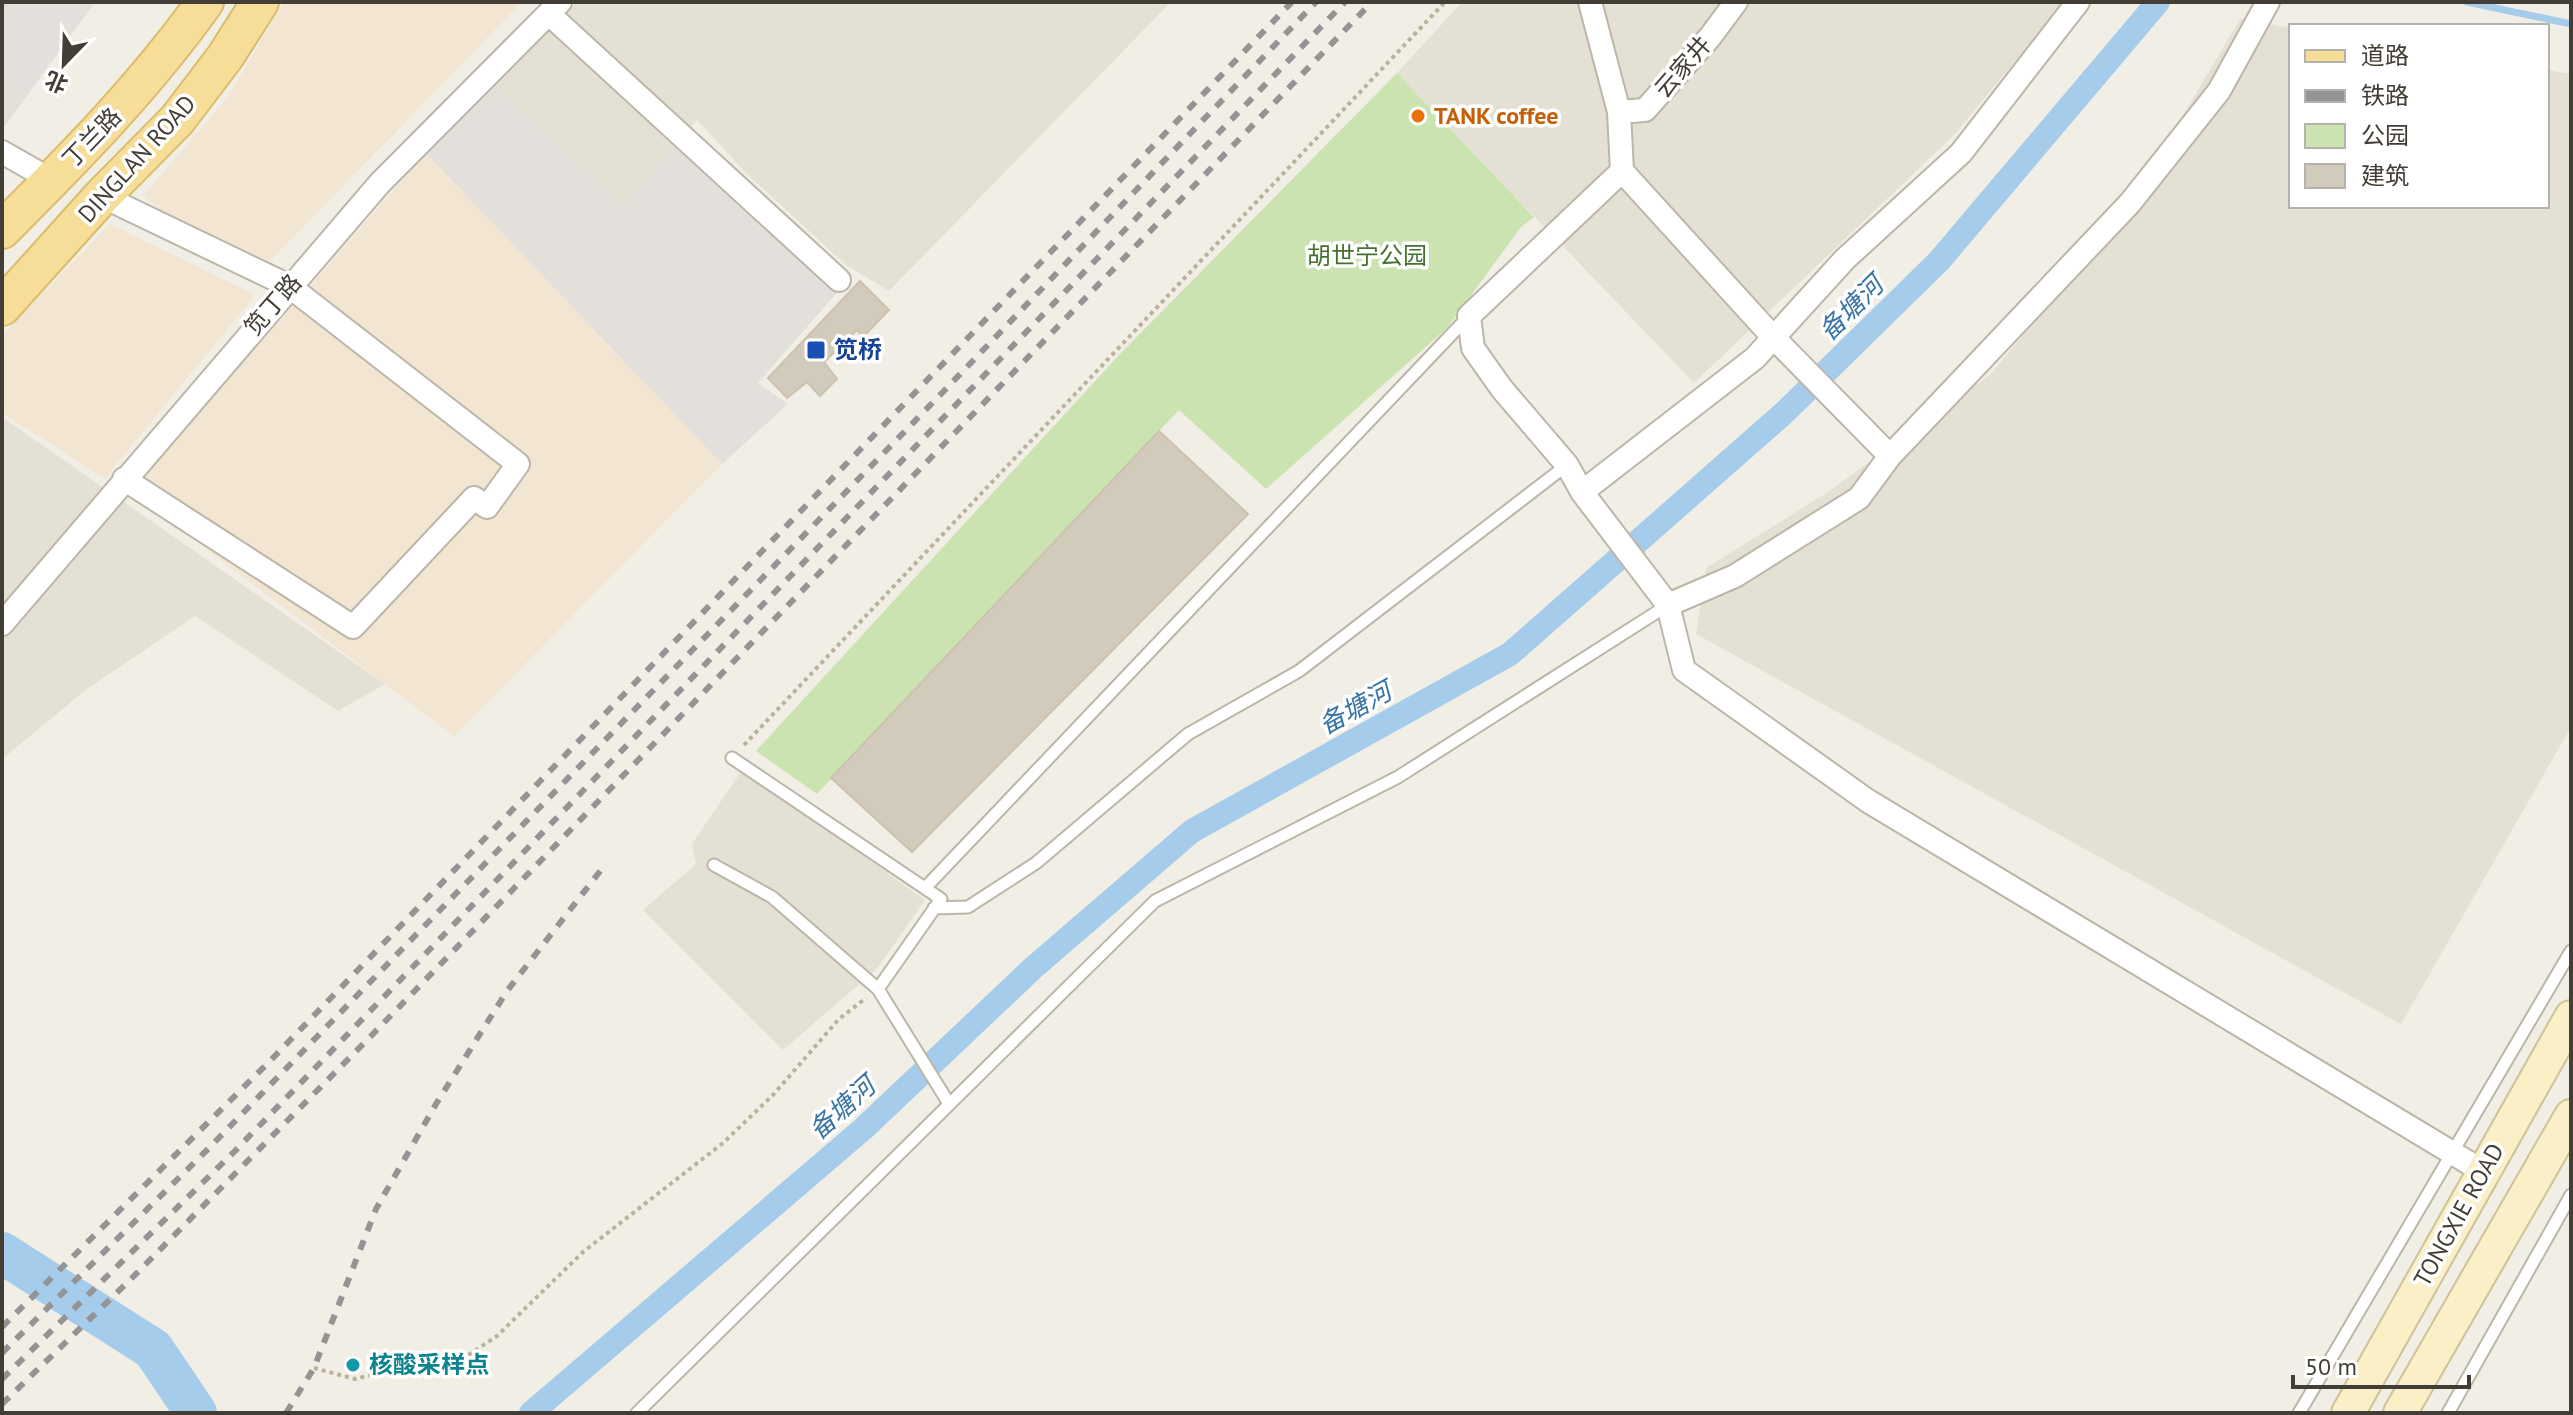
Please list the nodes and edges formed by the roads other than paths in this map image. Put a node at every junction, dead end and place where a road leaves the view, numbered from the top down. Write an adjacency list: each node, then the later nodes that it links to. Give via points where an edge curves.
1 (205, 2): 11 (main road, 丁兰路, via 162,61)
2 (260, 2): 12 (main road, DINGLAN ROAD, via 177,120)
3 (1590, 2): 8 (street)
4 (1736, 2): 8 (street, 云家井, via 1645,110)
5 (2078, 2): 18 (street, via 1961,153 1845,259)
6 (2268, 2): 19 (street, via 2219,91 2130,203)
7 (554, 8): 14 (street); 15 (street, 笕丁路, via 380,183)
8 (1619, 112): 10 (street)
9 (2, 152): 11 (street)
10 (1622, 171): 17 (street); 18 (street)
11 (51, 180): 13 (main road, 丁兰路)
12 (102, 196): 15 (street); 16 (main road, DINGLAN ROAD)
13 (2, 230)
14 (839, 280)
15 (289, 286): 21 (street, 笕丁路); 21 (street, via 518,464 487,507 474,498 353,627)
16 (2, 307)
17 (1469, 316): 20 (street, via 1473,348); 27 (lane)
18 (1773, 337): 19 (street); 22 (street, via 1755,358)
19 (1890, 456): 23 (street, via 1859,498 1735,576)
20 (1567, 465): 22 (street); 28 (lane, via 1299,671 1188,734 1036,863 968,907)
21 (124, 479): 24 (street, 笕丁路)
22 (1582, 492): 23 (street)
23 (1664, 601): 32 (lane, via 1398,777 1155,901); 34 (street, via 1684,670 1868,801)
24 (2, 624)
25 (732, 758): 27 (lane)
26 (714, 865): 30 (lane, via 772,897)
27 (925, 888): 28 (lane, via 941,899)
28 (934, 908): 30 (lane)
29 (2571, 951): 34 (lane)
30 (878, 989): 32 (lane)
31 (2571, 1017): 35 (main road, TONGXIE ROAD)
32 (948, 1102): 37 (lane)
33 (2571, 1116): 40 (main road, TONGXIE ROAD)
34 (2452, 1152): 35 (street); 38 (lane)
35 (2484, 1172): 39 (main road, TONGXIE ROAD)
36 (2571, 1195): 41 (lane)
37 (637, 1413)
38 (2299, 1413)
39 (2348, 1413)
40 (2400, 1413)
41 (2448, 1413)

